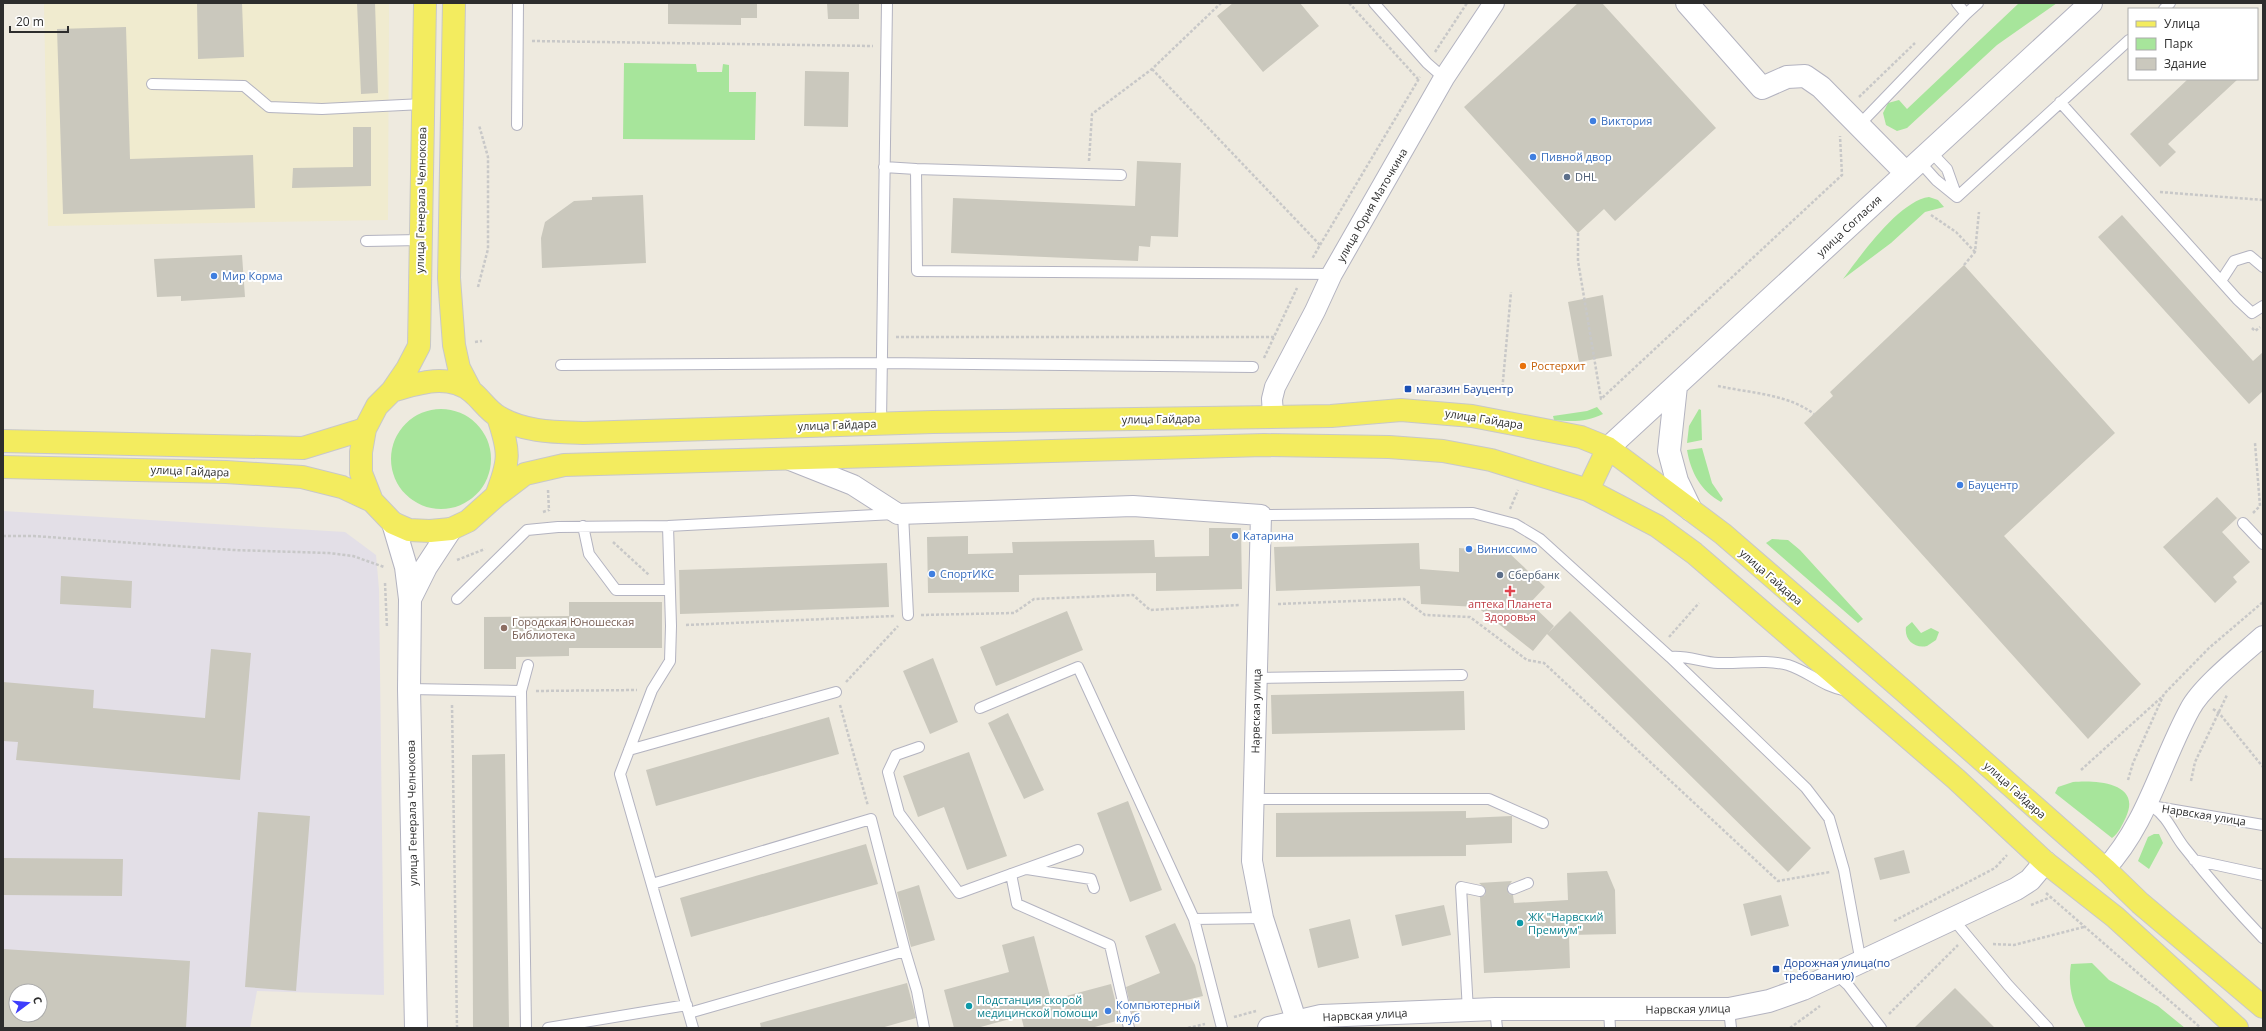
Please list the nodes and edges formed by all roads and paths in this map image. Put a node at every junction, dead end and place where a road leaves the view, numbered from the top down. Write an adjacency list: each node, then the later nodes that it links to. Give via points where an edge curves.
1 (425, 3): 26 (main road, улица Генерала Челнокова)
2 (454, 3): 61 (main road, via 449,278 454,345 459,368)
3 (518, 3): 15 (lane)
4 (887, 3): 18 (lane)
5 (1221, 3): 20 (path)
6 (1349, 3): 22 (path)
7 (1374, 3): 19 (lane)
8 (1467, 3): 19 (path)
9 (1494, 3): 21 (street, улица Юрия Маточкина)
10 (1687, 3): 29 (main road, via 1762,88 1787,76 1805,76 1821,87)
11 (1957, 3): 14 (lane)
12 (1978, 3): 14 (lane)
13 (2091, 3): 30 (main road, улица Согласия)
14 (1966, 14): 29 (lane)
15 (518, 41): 18 (path); 28 (lane)
16 (1917, 41): 24 (path)
17 (2128, 41): 25 (lane)
18 (886, 46): 31 (lane)
19 (1428, 63): 21 (lane); 22 (path)
20 (1152, 69): 33 (path, via 1092,114); 43 (path)
21 (1444, 78): 48 (street, улица Юрия Маточкина)
22 (1418, 79): 43 (path)
23 (152, 84): 26 (lane, via 244,86 269,107 322,109)
24 (1857, 99)
25 (2060, 102): 35 (lane); 36 (lane)
26 (423, 104): 41 (main road, улица Генерала Челнокова)
27 (479, 125): 50 (path, via 488,157 488,248)
28 (517, 125)
29 (1850, 127): 30 (main road); 40 (path, via 1842,175 1601,399 1578,261)
30 (1918, 162): 36 (lane); 36 (lane, via 1947,169); 58 (main road, улица Согласия)
31 (884, 167): 32 (lane); 53 (lane)
32 (916, 169): 33 (lane); 47 (lane, via 917,271)
33 (1089, 175): 34 (lane)
34 (1121, 175)
35 (2139, 190): 37 (path); 49 (lane)
36 (1957, 196)
37 (2263, 200)
38 (1979, 212): 44 (path)
39 (1931, 215): 44 (path, via 1956,232)
40 (1578, 233)
41 (420, 240): 42 (lane); 60 (main road, улица Генерала Челнокова, via 419,346)
42 (366, 241)
43 (1320, 245): 47 (path)
44 (1975, 252): 45 (path)
45 (1964, 265)
46 (2263, 267): 49 (lane, via 2250,256 2234,261)
47 (1304, 274): 48 (lane); 54 (path)
48 (1332, 274): 64 (street, улица Юрия Маточкина, via 1275,387 1272,399)
49 (2221, 281): 52 (lane, via 2252,313)
50 (478, 287)
51 (1511, 292): 62 (path)
52 (2263, 306)
53 (882, 337): 54 (path); 55 (lane)
54 (1274, 337): 57 (path)
55 (882, 363): 56 (lane); 57 (lane); 66 (lane)
56 (561, 365)
57 (1257, 366)
58 (1676, 386): 70 (main road, улица Согласия); 78 (main road, via 1669,451 1677,481)
59 (1718, 386): 63 (path, via 1788,400 1803,405)
60 (392, 390): 61 (main road, улица Гайдара, via 424,382 451,382); 67 (main road, улица Гайдара, via 377,406)
61 (471, 391): 65 (main road, улица Гайдара)
62 (1502, 392)
63 (1814, 414)
64 (1273, 416): 66 (main road, улица Гайдара); 70 (main road, улица Гайдара, via 1331,416 1401,410 1436,412 1536,427 1581,437)
65 (498, 417): 66 (main road, улица Гайдара, via 546,432 582,433); 76 (main road, улица Гайдара, via 508,446 506,470)
66 (881, 423)
67 (365, 428): 68 (main road, via 303,448); 77 (main road, улица Гайдара, via 361,473)
68 (3, 441)
69 (2255, 443): 84 (path, via 2260,506)
70 (1608, 448): 75 (main road); 78 (main road, улица Гайдара)
71 (784, 457): 75 (main road, улица Гайдара, via 1264,445 1389,447 1443,451 1491,460); 76 (main road, улица Гайдара, via 564,465 525,474); 79 (street, via 853,485)
72 (3, 467): 77 (main road, улица Гайдара, via 226,472 302,477 342,487)
73 (548, 486): 80 (path, via 549,510)
74 (1519, 487): 82 (path)
75 (1588, 490): 112 (main road, улица Гайдара, via 1657,526 1694,553)
76 (496, 496): 88 (main road, улица Гайдара, via 468,521)
77 (372, 501): 83 (main road, улица Гайдара)
78 (1691, 510): 133 (main road, улица Гайдара, via 1723,534)
79 (901, 514): 81 (street, via 1133,506); 86 (lane); 99 (lane)
80 (536, 515)
81 (1261, 515): 82 (lane, via 1473,513); 98 (street, Нарвская улица)
82 (1503, 521): 102 (lane, via 1515,524 1540,540)
83 (393, 522): 88 (main road, улица Гайдара, via 409,530); 95 (main road, улица Генерала Челнокова, via 406,567)
84 (2243, 523): 90 (lane)
85 (583, 526): 87 (lane); 94 (lane, via 589,554 616,590); 96 (lane, via 528,530)
86 (668, 526): 87 (lane); 94 (lane)
87 (602, 527): 94 (path, via 615,544)
88 (451, 529): 93 (main road, улица Генерала Челнокова)
89 (3, 536): 92 (path, via 329,553 353,556)
90 (2263, 544)
91 (487, 548): 93 (path, via 458,559 442,570)
92 (385, 567)
93 (426, 567): 95 (main road, улица Генерала Челнокова)
94 (665, 590): 100 (lane)
95 (410, 599): 107 (main road, улица Генерала Челнокова)
96 (457, 600)
97 (1699, 603): 102 (path)
98 (1258, 604): 99 (path, via 1150,610 1133,596 1125,596 1034,599 1014,613); 106 (street, Нарвская улица); 134 (path, via 1404,599 1425,614 1470,617 1527,660 1544,663 1778,881)
99 (908, 615): 100 (path); 111 (path)
100 (671, 626): 108 (lane, via 670,661)
101 (2263, 636): 124 (street, via 2226,669 2190,707)
102 (1660, 648): 103 (lane)
103 (1670, 657): 112 (lane, via 1683,655 1718,663 1769,661 1790,666 1830,688); 134 (lane, via 1806,788 1829,818)
104 (528, 665): 109 (lane)
105 (1462, 675): 106 (lane)
106 (1257, 678): 123 (street, Нарвская улица)
107 (409, 689): 109 (lane); 158 (main road, улица Генерала Челнокова)
108 (652, 690): 109 (path); 119 (lane)
109 (521, 691): 160 (lane)
110 (2230, 691): 117 (path)
111 (836, 692): 119 (lane); 125 (path)
112 (1857, 692): 131 (main road, улица Гайдара)
113 (2164, 694): 121 (path)
114 (452, 704): 159 (path)
115 (2209, 707): 117 (path)
116 (980, 708): 145 (lane, via 1078,667)
117 (2219, 713): 120 (path); 122 (path, via 2195,762)
118 (919, 747): 135 (lane, via 896,754 888,772 899,813 959,893)
119 (629, 750): 138 (lane, via 620,774)
120 (2263, 767)
121 (2081, 770)
122 (2190, 781)
123 (1254, 799): 126 (lane, via 1489,799); 144 (street, Нарвская улица, via 1252,861)
124 (2149, 807): 127 (lane, Нарвская улица); 130 (lane, via 2164,814); 133 (street, via 2125,846)
125 (871, 819): 138 (lane); 148 (lane)
126 (1543, 823)
127 (2263, 825)
128 (1078, 850): 132 (lane)
129 (2007, 855): 143 (path, via 1995,868)
130 (2194, 860): 136 (lane); 147 (lane, via 2229,903)
131 (2045, 862): 146 (main road, Нарвская улица, via 2030,880 2016,889); 170 (main road, улица Гайдара, via 2115,917)
132 (1025, 869): 135 (lane); 139 (lane, via 1091,880)
133 (2105, 869): 151 (main road, улица Гайдара, via 2140,903)
134 (1844, 870): 149 (lane)
135 (1010, 874): 164 (lane, via 1017,904 1110,944)
136 (2263, 875)
137 (1528, 883): 140 (lane)
138 (652, 884): 152 (lane)
139 (1094, 888)
140 (1512, 889)
141 (2042, 889): 169 (path)
142 (1480, 891): 153 (lane, via 1461,887)
143 (1904, 916)
144 (1263, 918): 145 (lane); 157 (street, Нарвская улица)
145 (1194, 919): 165 (lane)
146 (1953, 919): 149 (main road, Нарвская улица); 168 (lane)
147 (2263, 938)
148 (905, 951): 152 (lane); 163 (lane, via 917,991)
149 (1861, 962): 150 (main road, Нарвская улица)
150 (1835, 973): 156 (main road, Нарвская улица); 167 (lane, via 1848,985)
151 (2263, 1007)
152 (688, 1009): 161 (lane); 162 (lane)
153 (1468, 1010): 154 (main road, Нарвская улица); 157 (main road, Нарвская улица, via 1321,1016)
154 (1496, 1019): 155 (main road, Нарвская улица)
155 (1610, 1019): 156 (main road, Нарвская улица)
156 (1730, 1019)
157 (1296, 1020): 166 (main road, Нарвская улица)
158 (416, 1028)
159 (457, 1028)
160 (526, 1028)
161 (548, 1028)
162 (693, 1028)
163 (924, 1028)
164 (1129, 1028)
165 (1222, 1028)
166 (1269, 1028)
167 (1881, 1028)
168 (2048, 1028)
169 (2201, 1028)
170 (2237, 1028)

